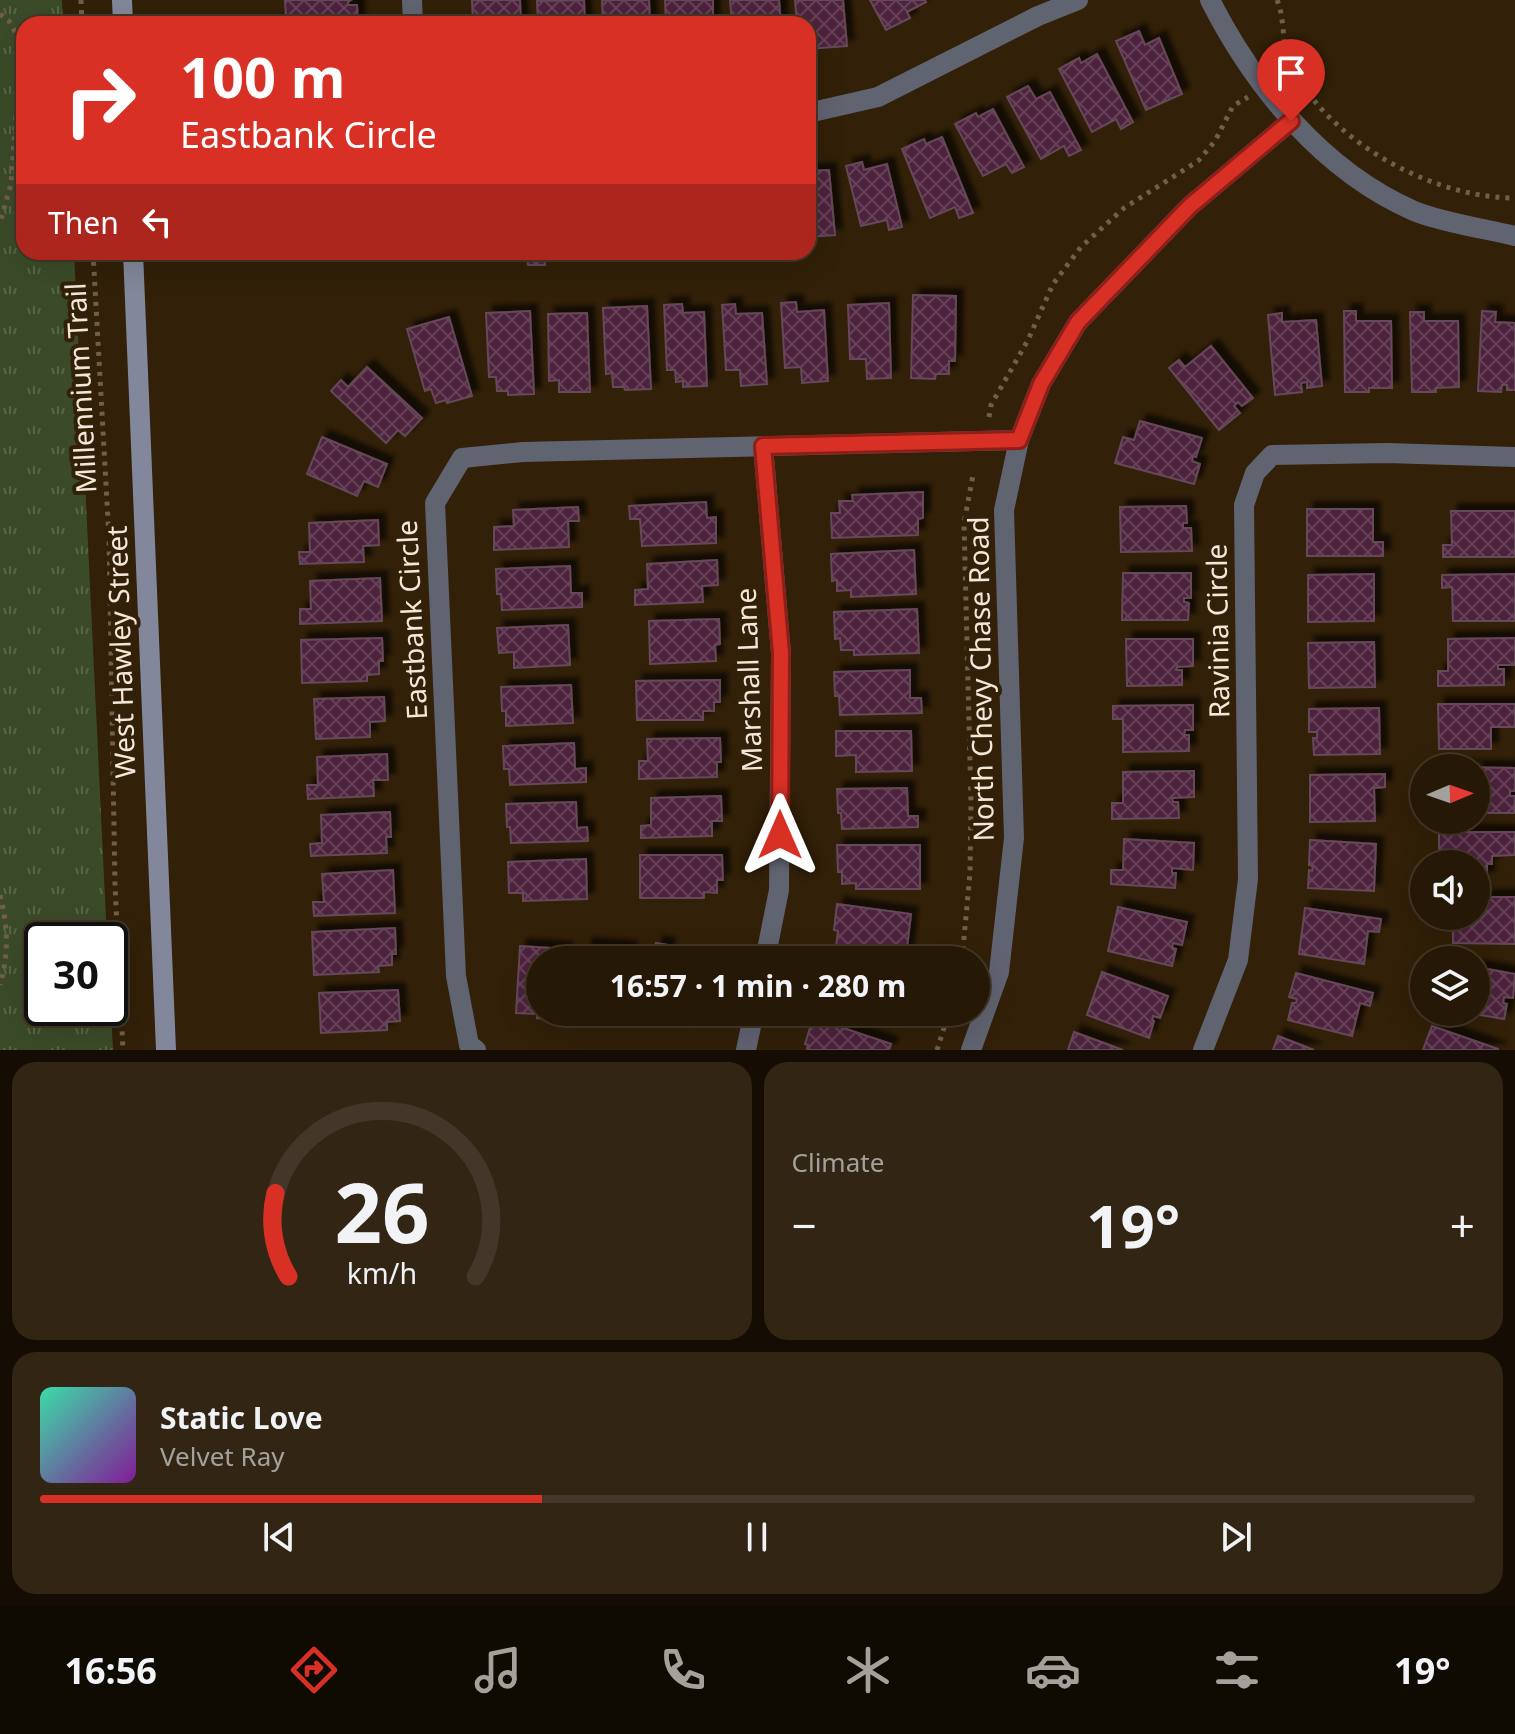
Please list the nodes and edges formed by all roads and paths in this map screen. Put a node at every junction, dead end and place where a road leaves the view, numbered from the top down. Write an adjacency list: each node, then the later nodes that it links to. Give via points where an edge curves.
1 (1078, 0): 8 (street, via 878,97)
2 (1210, 0): 7 (street)
3 (1277, 0): 6 (path)
4 (0, 14): 5 (path)
5 (16, 34)
6 (1289, 66): 7 (path); 11 (path, via 1314,101 1386,161 1426,181)
7 (1265, 85): 10 (street); 16 (path, via 1233,106 1198,161 1124,208 1081,247 1053,284)
8 (816, 111)
9 (16, 114): 12 (path, via 11,184)
10 (1291, 121): 13 (street, via 1353,176 1416,211); 17 (street, North Chevy Chase Road, via 1190,206 1078,322 1041,384)
11 (1515, 198)
12 (0, 223)
13 (1515, 236)
14 (93, 260): 27 (path, Millennium Trail, via 109,538)
15 (133, 260): 28 (street, West Hawley Street)
16 (989, 417)
17 (1019, 440): 18 (street, Eastbank Circle); 32 (street, North Chevy Chase Road, via 1004,510 1014,838 999,972)
18 (763, 446): 22 (street, Marshall Lane, via 781,653 779,890); 29 (street, Eastbank Circle, via 462,458 435,503 456,976 469,1045)
19 (1515, 457): 33 (street, Ravinia Circle, via 1272,455 1255,473 1244,505 1248,879 1238,960)
20 (973, 475): 23 (path, via 964,523 971,803)
21 (0, 895): 24 (path, via 7,926)
22 (768, 946)
23 (963, 946)
24 (0, 985)
25 (751, 1026): 30 (street)
26 (945, 1026): 31 (path)
27 (123, 1050)
28 (166, 1050)
29 (476, 1050)
30 (746, 1050)
31 (937, 1050)
32 (971, 1050)
33 (1203, 1050)

